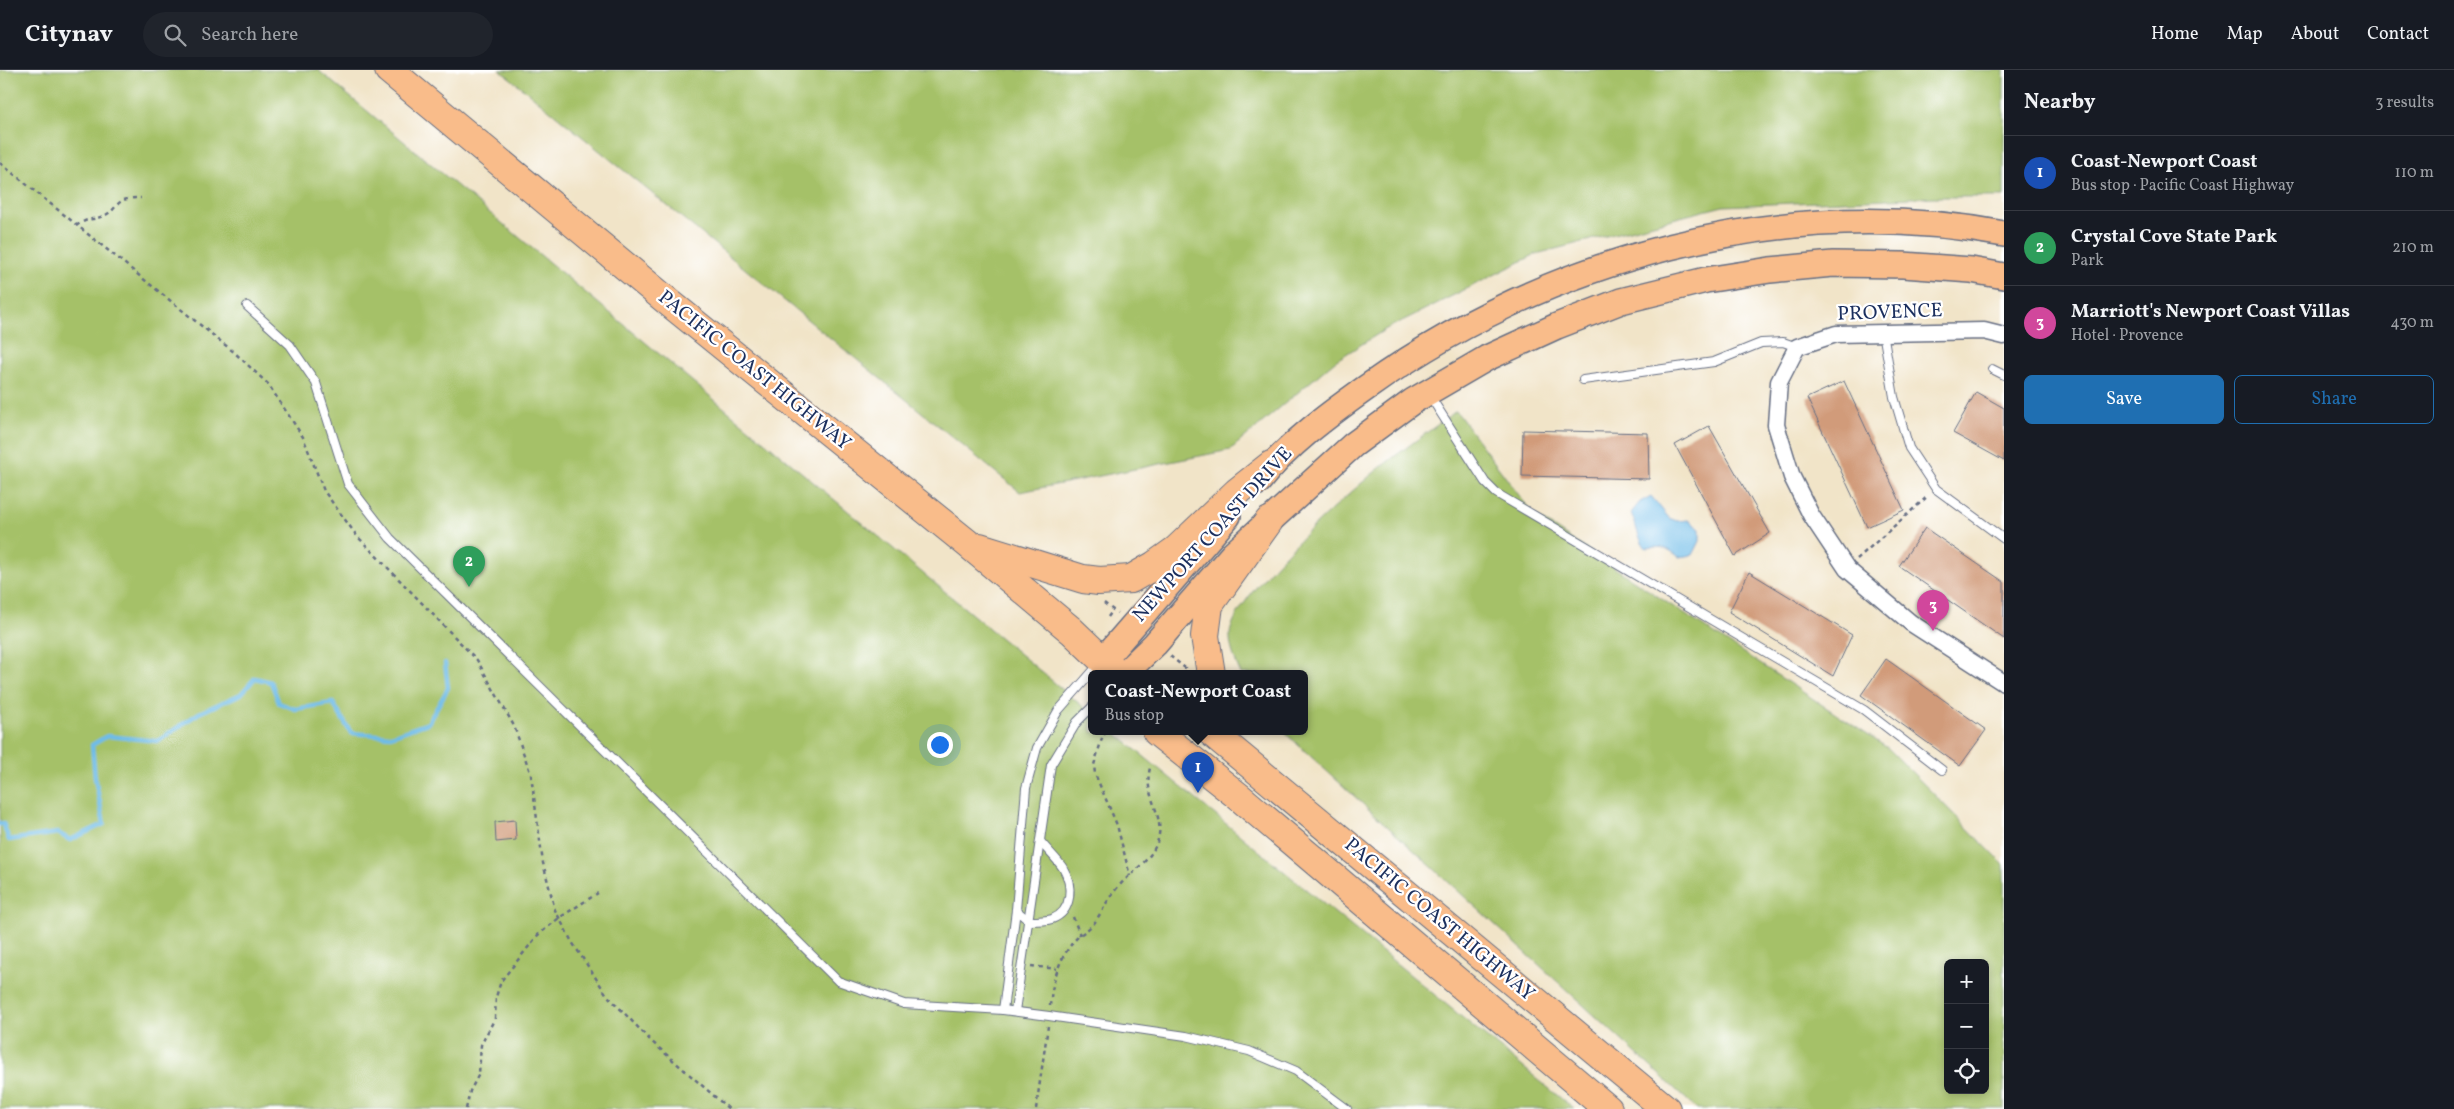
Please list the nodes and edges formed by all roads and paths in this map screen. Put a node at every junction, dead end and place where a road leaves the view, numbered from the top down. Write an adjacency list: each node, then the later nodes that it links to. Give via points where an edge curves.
1 (389, 70): 19 (highway, PACIFIC COAST HIGHWAY, via 666,300)
2 (0, 163): 4 (path)
3 (141, 198): 4 (path, via 122,200 103,216 88,218)
4 (76, 226): 44 (path, via 236,353 268,384 303,436 324,491 357,536 477,660 514,726 532,775 542,863)
5 (2004, 234): 15 (main road, NEWPORT COAST DRIVE, via 1883,223 1830,224 1712,238 1608,264 1556,283 1454,332 1405,360 1339,407)
6 (2004, 276): 14 (main road, NEWPORT COAST DRIVE, via 1903,265 1833,264 1706,280 1621,301 1557,326 1487,358)
7 (248, 306): 49 (lane, via 290,345 316,383 348,484 390,538 838,982 904,1004)
8 (1883, 332): 9 (street, PROVENCE, via 1984,331); 10 (street, PROVENCE, via 1836,334); 16 (lane, via 1894,397 1909,448)
9 (2004, 336)
10 (1797, 347): 13 (lane, via 1783,342 1761,342 1714,362); 20 (street, via 1778,382 1776,425 1792,477 1812,516)
11 (1992, 369): 12 (lane)
12 (2004, 375)
13 (1583, 380)
14 (1428, 392): 17 (main road, NEWPORT COAST DRIVE, via 1353,445); 37 (lane, via 1485,482 1496,493 1864,710)
15 (1271, 465): 19 (highway, via 1237,492 1176,550 1131,579 1083,579); 26 (main road, NEWPORT COAST DRIVE)
16 (1936, 489): 18 (lane); 20 (path)
17 (1269, 521): 26 (main road, NEWPORT COAST DRIVE, via 1233,554 1155,644); 28 (highway, via 1209,605)
18 (2004, 540)
19 (967, 543): 26 (highway, PACIFIC COAST HIGHWAY)
20 (1847, 569): 29 (street, via 1911,623)
21 (1102, 601): 22 (path)
22 (1113, 610): 23 (path); 24 (path)
23 (1108, 617)
24 (1122, 617)
25 (1167, 653): 27 (path)
26 (1114, 670)
27 (1188, 670)
28 (1202, 670)
29 (2004, 683)
30 (1088, 689): 43 (lane, via 1058,711 1037,748 1026,788)
31 (1088, 711): 39 (lane, via 1077,722 1051,765)
32 (1103, 735): 40 (path, via 1094,765 1095,774 1117,825)
33 (1161, 735): 56 (highway, PACIFIC COAST HIGHWAY, via 1238,796)
34 (1215, 735): 38 (highway, PACIFIC COAST HIGHWAY)
35 (1239, 735): 38 (highway)
36 (1151, 765): 40 (path, via 1147,778 1161,831 1155,847)
37 (1942, 770)
38 (1262, 774): 57 (highway, PACIFIC COAST HIGHWAY)
39 (1040, 841): 42 (lane, via 1069,881 1070,896); 45 (lane)
40 (1130, 876): 46 (path, via 1109,898 1094,924)
41 (598, 893): 44 (path)
42 (1065, 909): 45 (lane, via 1052,919); 46 (path, via 1072,916)
43 (1016, 910): 45 (lane); 49 (lane)
44 (559, 918): 52 (path, via 538,936 501,982 495,1018 481,1045 479,1074 470,1091); 53 (path, via 607,995 651,1041)
45 (1029, 922): 47 (lane)
46 (1080, 935): 48 (path)
47 (1023, 965): 48 (path); 50 (lane)
48 (1057, 970): 51 (path)
49 (1003, 1010): 50 (lane)
50 (1015, 1011): 51 (lane)
51 (1049, 1016): 54 (path); 55 (lane, via 1186,1036 1249,1052 1296,1071)
52 (466, 1109)
53 (729, 1109)
54 (1036, 1109)
55 (1348, 1109)
56 (1608, 1109)
57 (1666, 1109)

